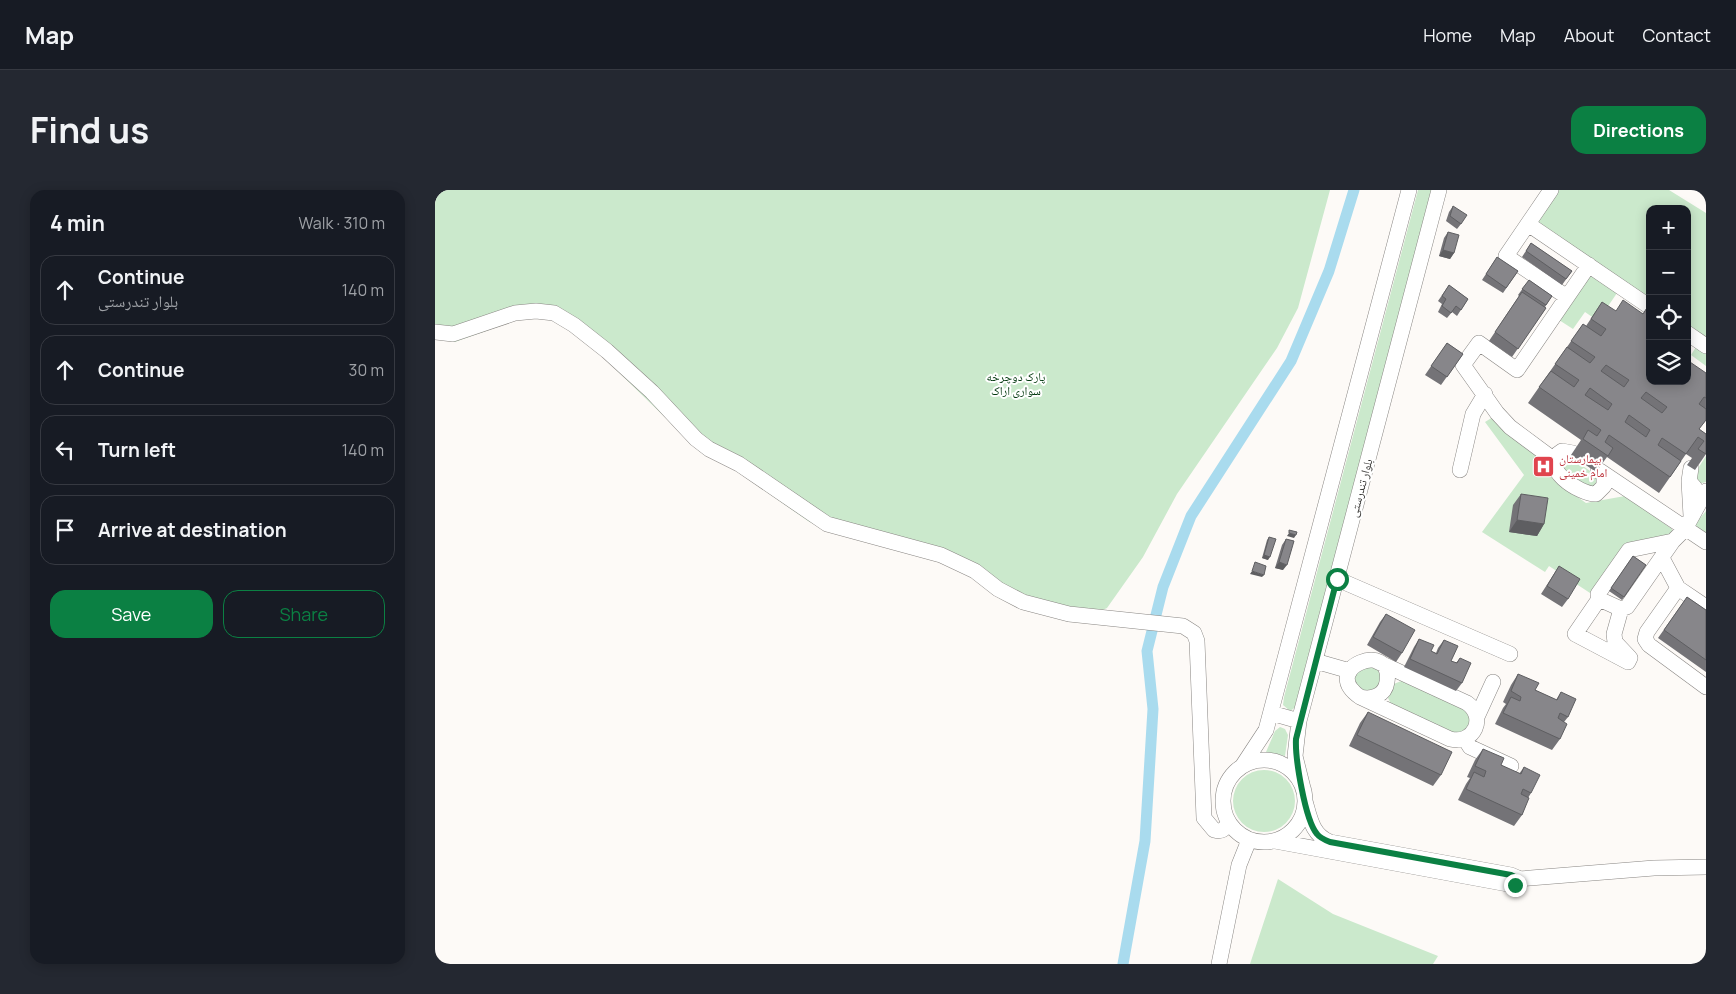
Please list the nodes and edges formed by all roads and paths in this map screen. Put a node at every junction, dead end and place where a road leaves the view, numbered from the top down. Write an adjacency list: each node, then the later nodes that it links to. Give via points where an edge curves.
1 (1409, 190): 34 (street)
2 (1439, 190): 22 (street, بلوار تندرستی)
3 (1551, 190): 4 (street)
4 (1528, 224): 5 (street); 6 (street, via 1506,256)
5 (1589, 266): 6 (street); 7 (street)
6 (1567, 297): 11 (street, via 1517,370 1479,343 1463,366)
7 (1646, 304)
8 (435, 332): 41 (street, via 453,334 515,313 554,313 607,351 696,439 827,524 941,555 975,571 997,589 1023,602 1069,614 1183,626 1194,633 1197,641 1204,818 1213,830 1219,832)
9 (1691, 339): 10 (street)
10 (1706, 346)
11 (1485, 394): 13 (street, via 1511,427); 14 (street, via 1473,414)
12 (1573, 453): 13 (street, via 1562,451)
13 (1553, 458): 17 (street, via 1558,474 1585,492 1596,494)
14 (1460, 470)
15 (1626, 488): 17 (street); 17 (street, via 1599,470 1605,481); 18 (street)
16 (1706, 490): 18 (street); 18 (street, via 1696,489 1690,474)
17 (1601, 491)
18 (1688, 522): 19 (street); 20 (street)
19 (1673, 541): 21 (street); 24 (street, via 1629,550 1598,594)
20 (1706, 542)
21 (1662, 558): 23 (street); 26 (street, via 1627,607)
22 (1337, 579): 27 (street); 28 (street, بلوار تندرستی)
23 (1678, 588): 25 (street); 32 (street, via 1645,639)
24 (1599, 599): 26 (street); 26 (street, via 1575,634 1628,662 1630,658 1615,642)
25 (1706, 606)
26 (1621, 609)
27 (1510, 654)
28 (1315, 661): 30 (street); 36 (street, بلوار تندرستی)
29 (1376, 661): 30 (street, via 1358,662); 33 (street, via 1387,675 1385,687 1372,698); 35 (street, via 1467,703)
30 (1350, 671): 33 (street, via 1349,683)
31 (1493, 682): 35 (street)
32 (1706, 686)
33 (1360, 697): 37 (street, via 1450,739)
34 (1271, 713): 36 (street); 38 (street, via 1266,730)
35 (1477, 717): 37 (street, via 1476,729)
36 (1299, 721): 40 (street, بلوار تندرستی, via 1295,756)
37 (1465, 739): 39 (street, via 1470,747)
38 (1243, 765): 40 (street, via 1260,760 1278,762 1289,768); 41 (street, via 1226,784 1223,804)
39 (1511, 766)
40 (1304, 794): 43 (street, via 1303,814 1297,826); 44 (street, بلوار تندرستی, via 1313,828)
41 (1228, 823): 42 (street)
42 (1249, 840): 43 (street); 46 (street, via 1239,865)
43 (1275, 841): 44 (street)
44 (1329, 847): 45 (street, via 1513,885 1519,879)
45 (1706, 867)
46 (1219, 964)

